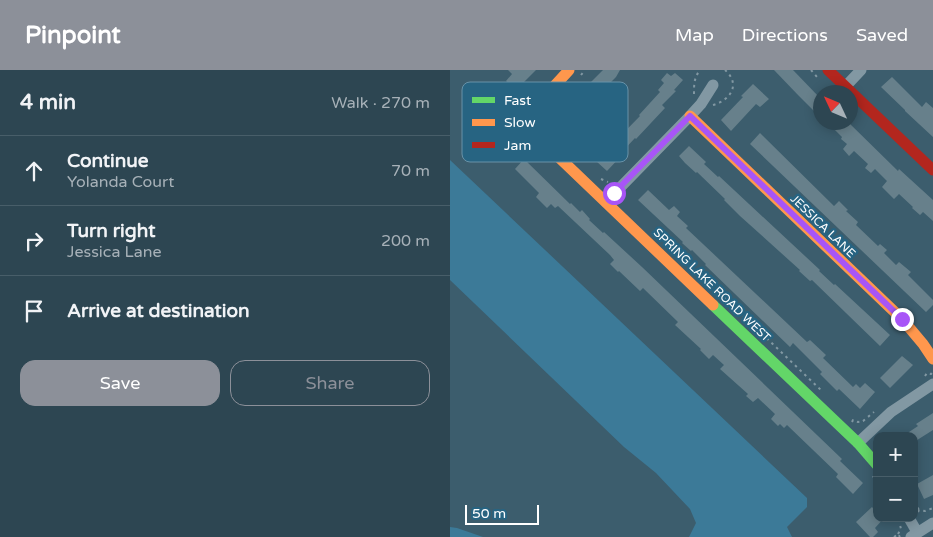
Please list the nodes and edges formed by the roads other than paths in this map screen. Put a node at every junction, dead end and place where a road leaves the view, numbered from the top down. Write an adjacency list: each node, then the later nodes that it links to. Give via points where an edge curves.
1 (569, 70): 4 (street, SPRING LAKE ROAD WEST)
2 (828, 70): 6 (street)
3 (860, 70): 7 (street)
4 (558, 82)
5 (713, 85): 9 (street)
6 (843, 85)
7 (847, 85)
8 (858, 99): 11 (street)
9 (690, 116): 12 (street); 13 (street, JESSICA LANE, via 902,319)
10 (564, 162): 12 (street, SPRING LAKE ROAD WEST)
11 (933, 170)
12 (606, 202): 15 (street, SPRING LAKE ROAD WEST)
13 (933, 359)
14 (933, 384): 15 (street, via 891,412)
15 (858, 443): 16 (street, SPRING LAKE ROAD WEST)
16 (873, 459)
17 (910, 522): 19 (street)
18 (933, 523): 19 (street)
19 (914, 535)

